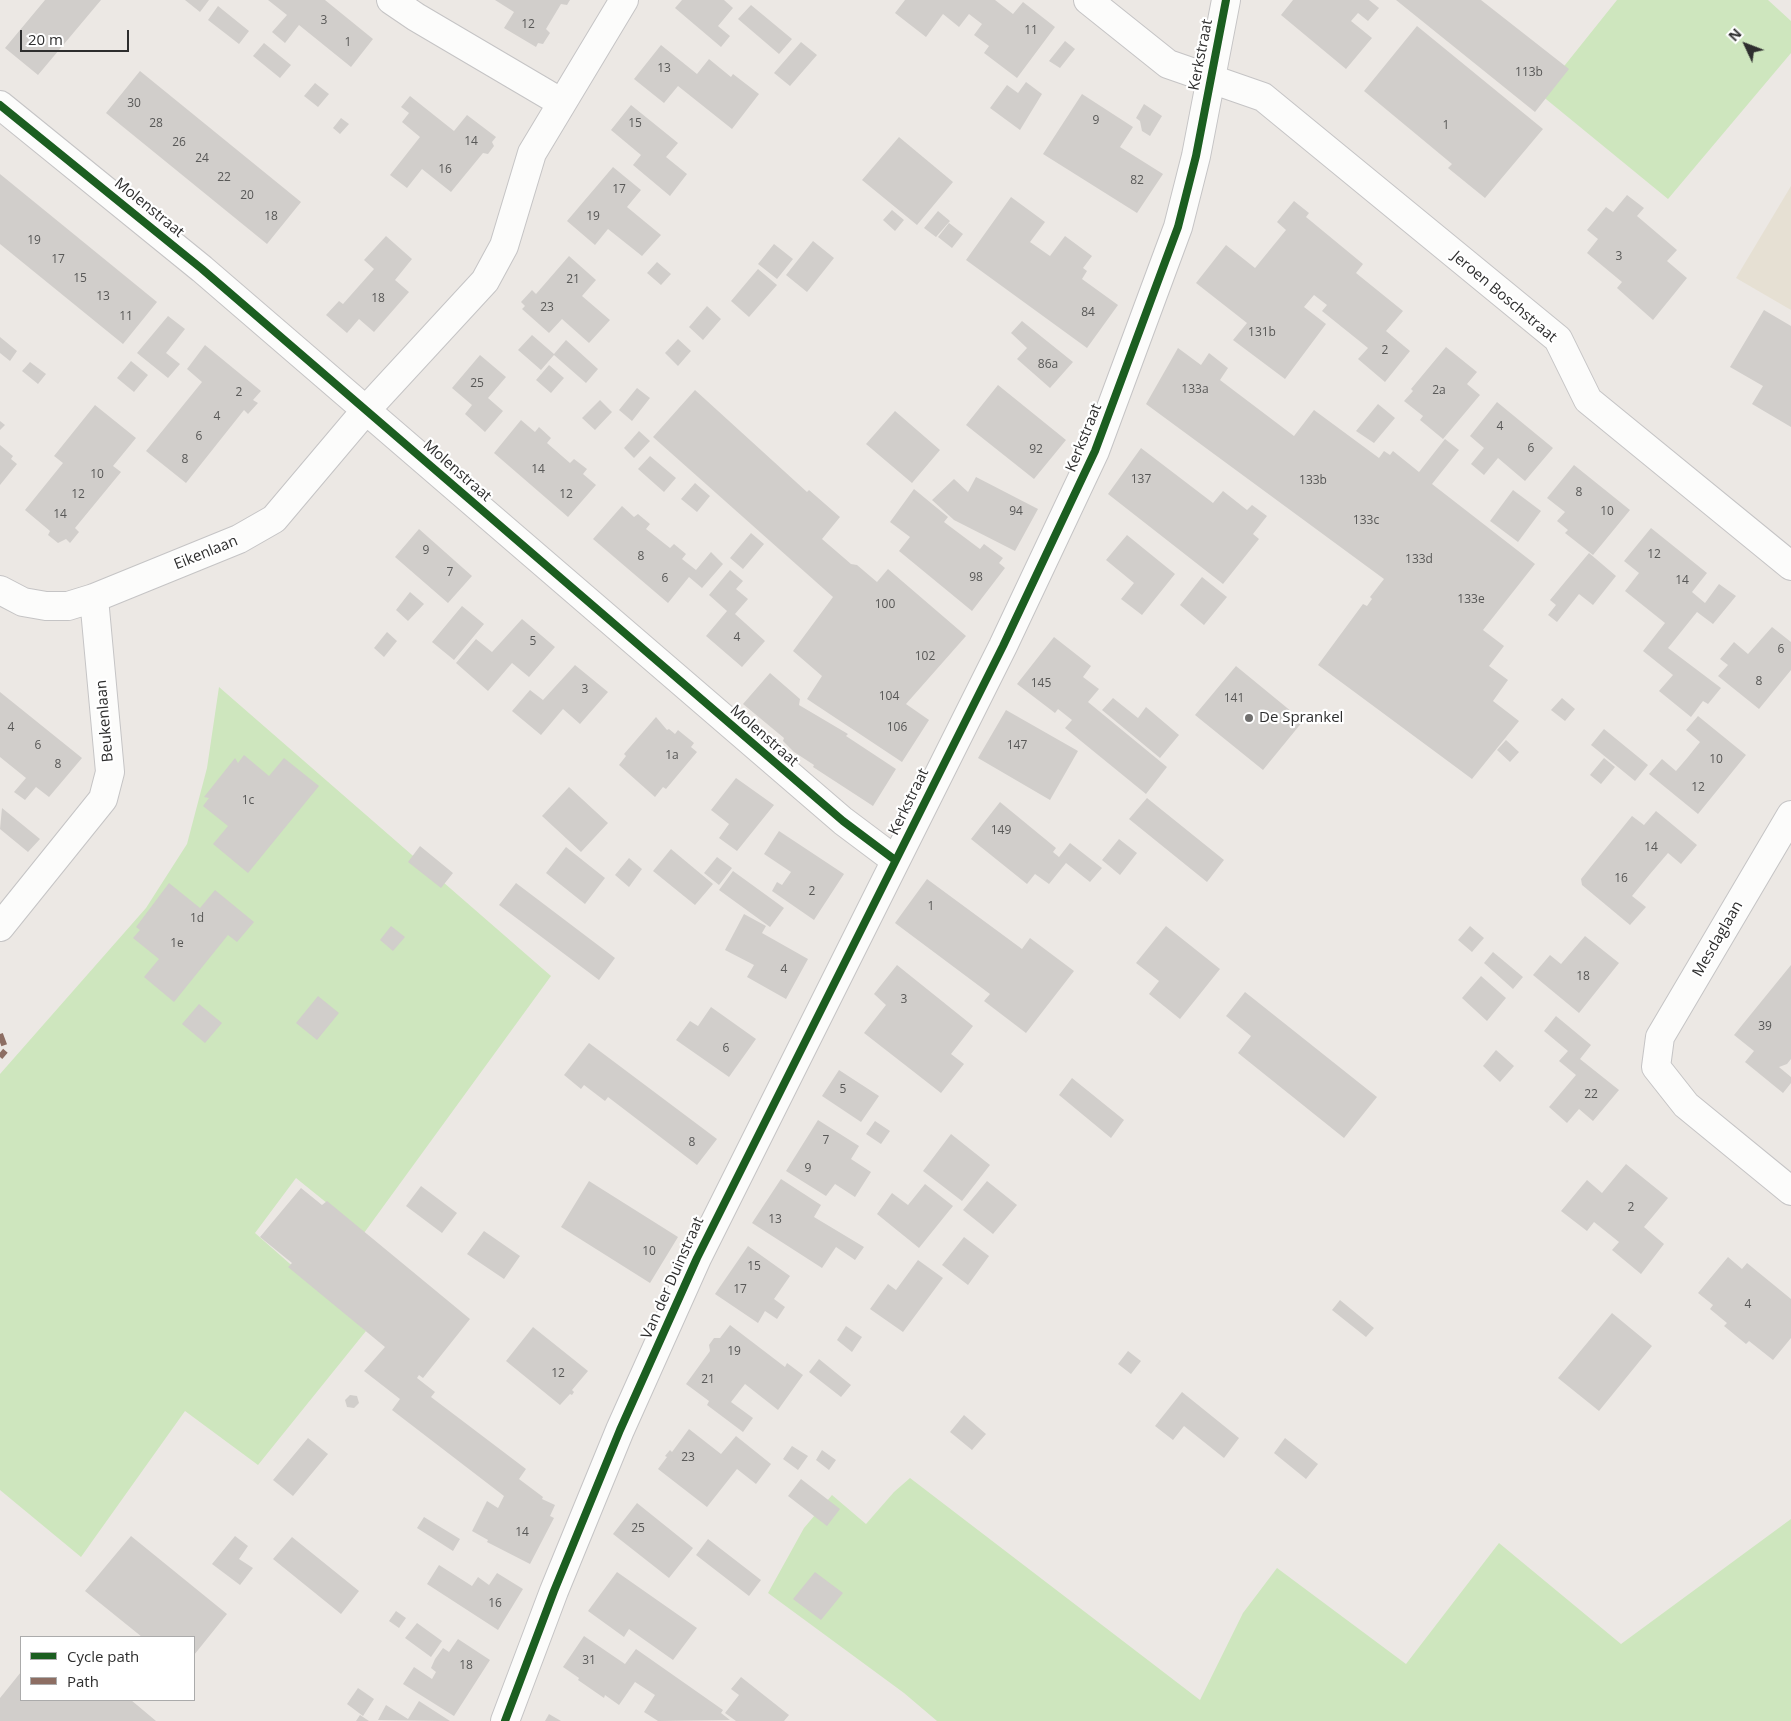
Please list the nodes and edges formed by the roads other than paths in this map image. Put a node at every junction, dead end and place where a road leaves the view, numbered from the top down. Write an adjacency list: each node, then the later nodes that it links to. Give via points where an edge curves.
1 (391, 0): 6 (street)
2 (624, 0): 6 (street, Eikenlaan)
3 (1088, 0): 5 (street, Jeroen Boschstraat, via 1168,64)
4 (1226, 0): 5 (street, Kerkstraat)
5 (1211, 79): 9 (street, Jeroen Boschstraat, via 1263,97 1558,339 1588,400); 13 (street, Kerkstraat, via 1178,227 1095,451 1003,646)
6 (562, 103): 8 (street, Eikenlaan, via 532,154 504,246 485,282)
7 (0, 105): 8 (street, Molenstraat, via 202,269)
8 (366, 410): 11 (street, Eikenlaan, via 274,519 239,540); 13 (street, Molenstraat, via 843,822)
9 (1791, 566)
10 (0, 590): 11 (street, Eikenlaan, via 23,602 46,606 68,606)
11 (94, 598): 14 (street, Beukenlaan, via 110,772 103,799)
12 (1791, 815): 15 (street, Mesdaglaan, via 1660,1036 1656,1067 1686,1104)
13 (895, 860): 16 (street, Van der Duinstraat, via 696,1258 561,1573)
14 (0, 927)
15 (1791, 1191)
16 (505, 1721)

